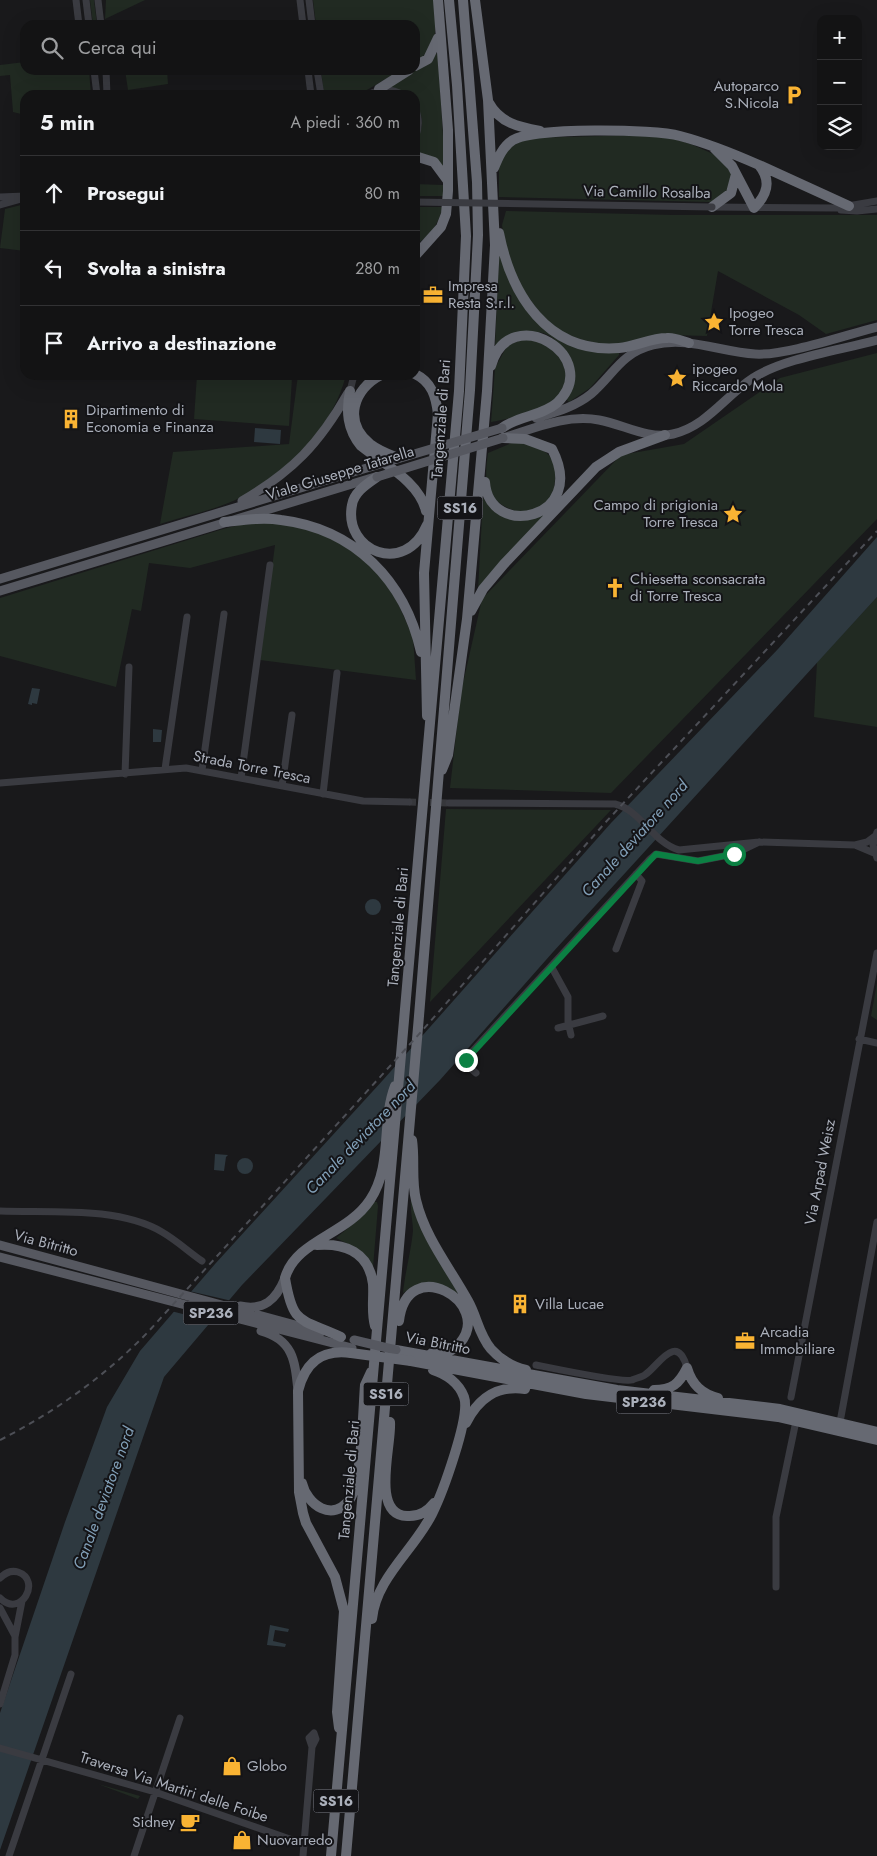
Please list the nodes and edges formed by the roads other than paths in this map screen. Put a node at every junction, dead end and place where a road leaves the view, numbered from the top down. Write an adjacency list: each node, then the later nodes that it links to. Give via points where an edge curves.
1 (76, 0): 12 (street)
2 (86, 0): 13 (street)
3 (98, 0): 11 (street)
4 (103, 0): 11 (street)
5 (300, 0): 15 (street)
6 (309, 0): 16 (street)
7 (438, 0): 17 (highway)
8 (449, 0): 77 (highway, Tangenziale di Bari / SS16, via 458,85 466,236 459,391)
9 (463, 0): 82 (highway, Tangenziale di Bari / SS16, via 476,156 478,235 470,390)
10 (475, 0): 30 (highway)
11 (99, 12): 14 (street)
12 (78, 20)
13 (88, 20)
14 (100, 20)
15 (302, 20)
16 (311, 20)
17 (439, 32): 18 (highway, via 428,59); 37 (highway, via 448,130)
18 (420, 63)
19 (95, 75): 25 (street)
20 (106, 75): 26 (street)
21 (309, 75): 27 (street)
22 (319, 75): 28 (street)
23 (401, 75): 24 (highway)
24 (379, 89): 29 (street)
25 (96, 90)
26 (108, 90)
27 (310, 90)
28 (320, 90)
29 (386, 90)
30 (488, 100): 31 (highway, via 497,114 512,124); 35 (highway)
31 (548, 132): 32 (highway, via 651,131 680,136); 35 (highway, via 513,140 504,148)
32 (714, 148): 34 (highway); 36 (highway, via 728,159)
33 (420, 158): 37 (highway, via 434,162)
34 (759, 165): 44 (highway); 46 (highway, via 766,175 767,188)
35 (493, 171): 49 (highway)
36 (736, 174): 45 (highway, via 731,193); 46 (highway)
37 (448, 183): 50 (highway, via 446,214 441,227)
38 (0, 197): 39 (street)
39 (20, 197)
40 (20, 199): 43 (street)
41 (877, 201): 44 (street, Via Camillo Rosalba)
42 (420, 202): 45 (street, Via Camillo Rosalba, bridge)
43 (0, 205)
44 (849, 206): 47 (street, Via Camillo Rosalba)
45 (712, 207): 46 (street, Via Camillo Rosalba)
46 (754, 208): 47 (street, Via Camillo Rosalba)
47 (836, 208): 48 (street, via 857,212)
48 (877, 209)
49 (495, 214): 53 (highway, via 513,281 533,313 553,331 584,345 607,349 669,337); 58 (highway)
50 (420, 249)
51 (877, 327): 53 (main road, Viale Giuseppe Tatarella, via 755,355)
52 (877, 340): 60 (main road, Viale Giuseppe Tatarella, via 772,368 752,378 707,418 687,429)
53 (689, 343): 59 (main road, Viale Giuseppe Tatarella, via 663,343 633,352 578,404)
54 (420, 378): 65 (highway, SS16, via 436,397 438,414)
55 (353, 380): 57 (street)
56 (374, 380): 62 (highway, via 364,386 356,399 356,423 369,444)
57 (350, 391): 64 (main road, via 327,430 296,463 263,489); 65 (highway, via 347,413 354,438 416,490 424,500)
58 (487, 391): 59 (highway, via 492,363 497,353 512,340 529,335 545,338 565,357 569,378 562,397 546,409 512,420); 61 (highway)
59 (502, 433): 60 (main road, Viale Giuseppe Tatarella, via 586,419 640,433); 61 (highway, via 552,449 562,478 557,495 547,508 521,517 501,511 486,494); 62 (main road, Viale Giuseppe Tatarella, bridge); 63 (main road, Viale Giuseppe Tatarella, bridge)
60 (665, 435): 72 (highway, via 619,452 596,467 491,579)
61 (482, 454): 72 (highway)
62 (398, 458): 64 (main road, Viale Giuseppe Tatarella, bridge)
63 (377, 476): 65 (highway, via 362,488 352,505 355,530 371,549 382,554 403,552 413,546); 66 (main road, Viale Giuseppe Tatarella)
64 (228, 509): 68 (main road, Viale Giuseppe Tatarella)
65 (429, 521): 75 (highway, SS16, via 424,573)
66 (224, 522): 69 (main road, Viale Giuseppe Tatarella); 75 (highway, via 280,519 302,523 333,534 364,554 395,587 406,606 418,640)
67 (270, 565): 81 (street)
68 (0, 579)
69 (0, 591)
70 (224, 614): 79 (street)
71 (187, 617): 78 (street)
72 (468, 619): 82 (highway, via 448,755)
73 (129, 667): 80 (street)
74 (337, 673): 85 (street)
75 (424, 676): 77 (highway, SS16)
76 (292, 715): 84 (street)
77 (430, 742): 104 (highway, Tangenziale di Bari / SS16, via 400,1074 390,1100)
78 (165, 769): 79 (street, Strada Torre Tresca); 80 (street, Strada Torre Tresca)
79 (202, 770): 81 (street, Strada Torre Tresca)
80 (125, 774): 83 (street, Strada Torre Tresca)
81 (241, 778): 84 (street, Strada Torre Tresca)
82 (438, 780): 103 (highway, Tangenziale di Bari / SS16)
83 (0, 783)
84 (282, 786): 85 (street, Strada Torre Tresca)
85 (323, 794): 86 (street, Strada Torre Tresca, via 363,801)
86 (409, 802)
87 (449, 804): 89 (street, via 615,804 625,807 669,847 690,849)
88 (876, 834): 90 (street, via 866,842); 91 (street)
89 (759, 842): 90 (street); 92 (street, via 734,854 698,861 656,854)
90 (855, 844): 91 (street)
91 (876, 855)
92 (636, 874): 93 (street, via 642,881); 95 (street)
93 (616, 949)
94 (877, 953): 100 (street, Via Arpad Weisz)
95 (551, 966): 97 (street, via 568,997); 102 (street, via 468,1056 468,1066)
96 (602, 1016): 97 (street)
97 (570, 1026): 98 (street); 99 (street)
98 (558, 1028)
99 (571, 1035)
100 (859, 1039): 101 (street); 125 (street, Via Arpad Weisz)
101 (877, 1043)
102 (476, 1073)
103 (409, 1127): 117 (highway, Tangenziale di Bari / SS16); 122 (highway, via 414,1153 412,1184 421,1216 490,1347 507,1363 519,1368 583,1380)
104 (391, 1137): 108 (highway, via 380,1182 368,1202 342,1228); 114 (highway, Tangenziale di Bari / SS16)
105 (0, 1211): 110 (street, via 89,1214 132,1220 161,1231)
106 (877, 1222): 129 (street)
107 (0, 1245): 112 (main road, Via Bitritto / SP236)
108 (314, 1245): 111 (highway, via 304,1248); 114 (highway, via 346,1247 367,1265 373,1286 371,1312)
109 (0, 1257): 112 (main road, Via Bitritto / SP236)
110 (202, 1261)
111 (284, 1278): 112 (main road, via 274,1299 250,1308 159,1285); 115 (highway, via 293,1312 303,1321)
112 (141, 1289): 113 (main road, Via Bitritto / SP236); 123 (main road, via 154,1302 276,1336 292,1355)
113 (283, 1326): 115 (main road, Via Bitritto / SP236); 116 (main road, Via Bitritto / SP236)
114 (377, 1331): 120 (highway, Tangenziale di Bari / SS16)
115 (341, 1337): 116 (main road, Via Bitritto / SP236)
116 (352, 1347): 117 (highway, bridge, via 378,1358); 123 (highway, via 315,1359 302,1377)
117 (392, 1352): 117 (highway, via 400,1307 412,1292 440,1288 461,1304 468,1325 465,1335 452,1350 436,1354 413,1349); 118 (highway, Via Bitritto / SP236, bridge); 126 (highway, Tangenziale di Bari / SS16); 131 (highway, via 411,1366 448,1376 459,1388 465,1409)
118 (412, 1357): 122 (highway, Via Bitritto / SP236); 124 (highway, Via Bitritto / SP236, via 479,1375)
119 (536, 1365): 121 (street, via 629,1381 646,1374 667,1353 675,1352 682,1357)
120 (374, 1367): 133 (highway, via 365,1385 356,1480 349,1500 333,1509 315,1505 308,1498); 144 (highway, Tangenziale di Bari / SS16)
121 (687, 1368): 124 (highway, via 682,1380 669,1389); 127 (highway, via 691,1379 708,1395)
122 (600, 1388): 124 (highway, Via Bitritto / SP236)
123 (298, 1391): 133 (highway)
124 (615, 1394): 127 (highway, Via Bitritto / SP236); 128 (highway, Via Bitritto / SP236); 131 (highway, via 578,1398 523,1389 500,1390 488,1395 474,1408)
125 (791, 1397)
126 (385, 1402): 134 (highway, via 390,1424 385,1486 390,1506 399,1515 414,1516 428,1510); 140 (highway, Tangenziale di Bari / SS16)
127 (766, 1407): 129 (highway, Via Bitritto / SP236)
128 (796, 1421): 132 (highway, Via Bitritto / SP236); 136 (street, via 776,1517)
129 (840, 1422): 130 (highway, Via Bitritto / SP236)
130 (877, 1432)
131 (461, 1433): 134 (highway)
132 (877, 1440)
133 (300, 1476): 144 (highway, via 299,1492 306,1524 335,1576 344,1611 337,1712)
134 (438, 1498): 140 (highway, via 432,1513 376,1598 371,1635)
135 (2, 1573): 137 (street, via 16,1572 25,1578 29,1588)
136 (776, 1587)
137 (22, 1601): 138 (street); 139 (street)
138 (0, 1603): 139 (street)
139 (15, 1637): 142 (street, via 15,1655)
140 (362, 1661): 154 (highway, Tangenziale di Bari / SS16)
141 (71, 1674): 147 (street)
142 (0, 1704)
143 (180, 1718): 148 (street)
144 (341, 1746): 153 (highway, Tangenziale di Bari / SS16)
145 (312, 1747): 149 (street)
146 (0, 1748): 147 (street, Traversa Via Martiri delle Foibe)
147 (38, 1759): 148 (street, Traversa Via Martiri delle Foibe); 150 (street)
148 (156, 1792): 149 (street, Traversa Via Martiri delle Foibe); 151 (street)
149 (304, 1844): 152 (street)
150 (8, 1856)
151 (134, 1856)
152 (303, 1856)
153 (332, 1856)
154 (346, 1856)

